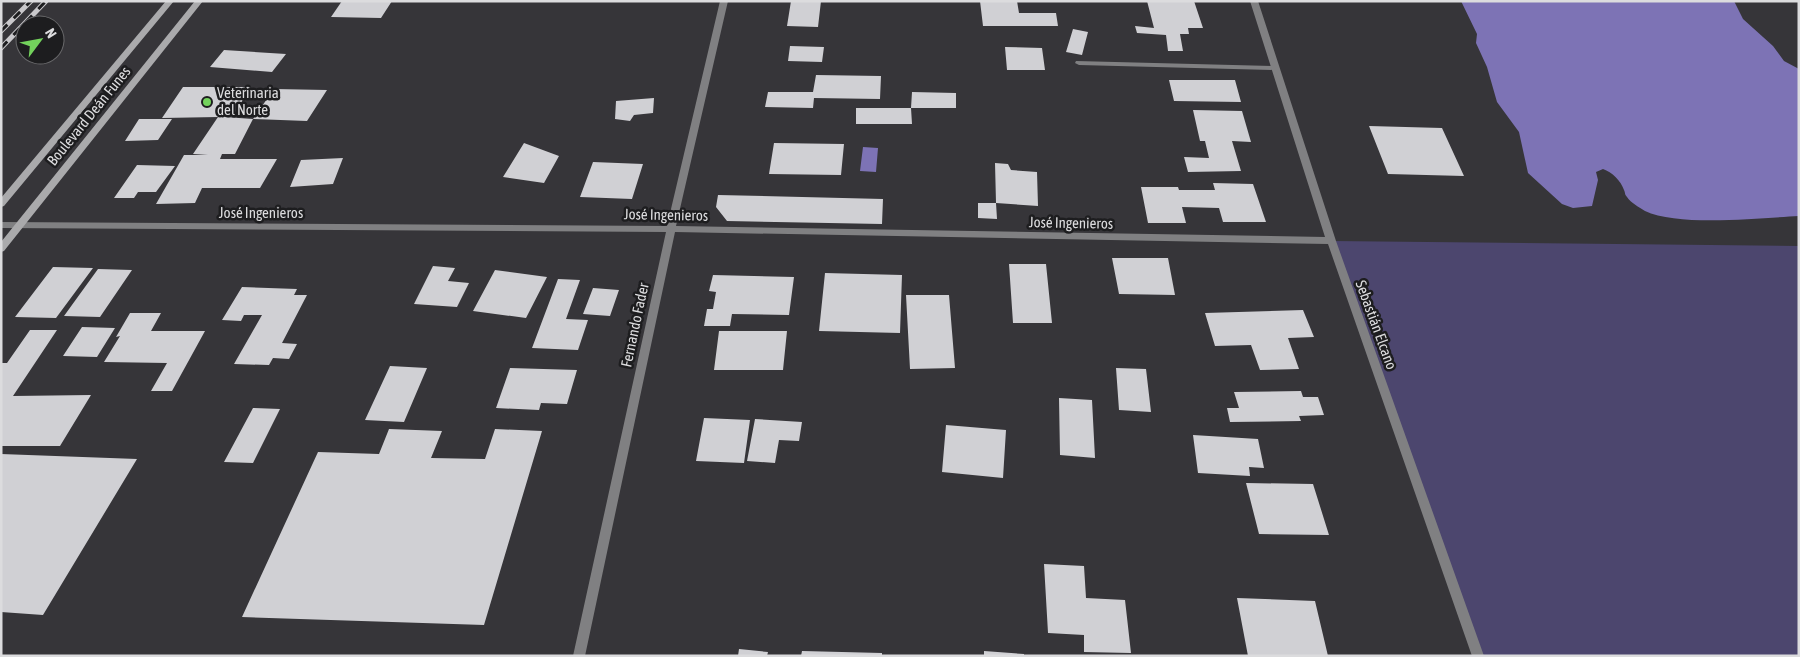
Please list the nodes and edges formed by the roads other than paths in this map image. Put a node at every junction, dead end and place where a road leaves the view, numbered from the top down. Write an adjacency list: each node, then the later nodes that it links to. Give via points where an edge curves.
1 (170, 1): 7 (main road, Boulevard Deán Funes)
2 (199, 1): 9 (main road, Boulevard Deán Funes)
3 (724, 1): 10 (street, Fernando Fader)
4 (1254, 1): 6 (street, Sebastián Elcano)
5 (1079, 63): 6 (street)
6 (1275, 68): 11 (street, Sebastián Elcano)
7 (1, 204)
8 (1, 225): 9 (street, José Ingenieros)
9 (20, 225): 10 (street, José Ingenieros); 12 (main road, Boulevard Deán Funes)
10 (671, 229): 11 (street, José Ingenieros); 13 (street, Fernando Fader)
11 (1331, 241): 14 (street, Sebastián Elcano)
12 (1, 249)
13 (579, 656)
14 (1478, 656)

